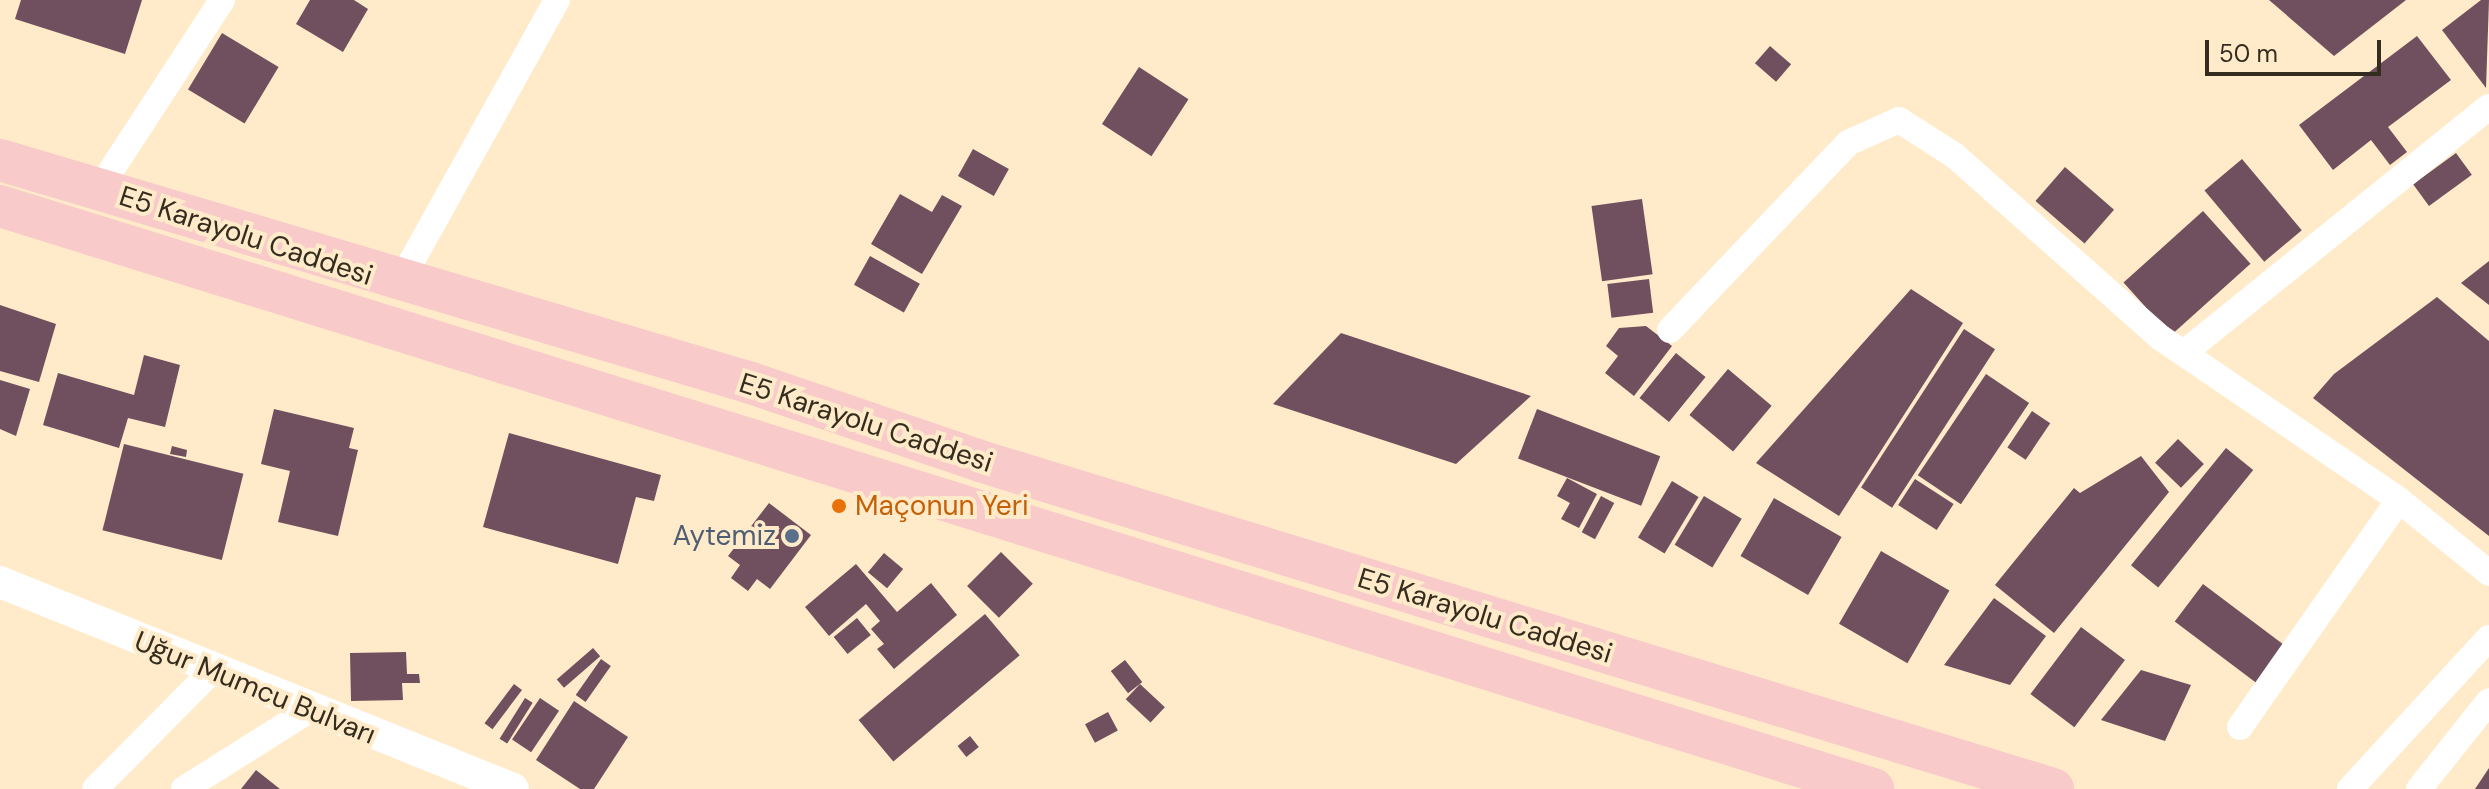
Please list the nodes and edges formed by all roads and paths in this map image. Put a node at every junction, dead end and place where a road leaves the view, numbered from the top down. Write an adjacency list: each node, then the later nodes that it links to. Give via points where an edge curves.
1 (222, 0): 6 (street)
2 (557, 0): 9 (street)
3 (2489, 107): 12 (street)
4 (0, 152): 6 (highway)
5 (0, 160): 6 (highway, E5 Karayolu Caddesi)
6 (99, 189): 9 (highway, E5 Karayolu Caddesi)
7 (0, 206): 10 (highway, E5 Karayolu Caddesi)
8 (0, 236): 10 (highway)
9 (399, 284): 25 (highway, E5 Karayolu Caddesi, via 751,383 983,462)
10 (278, 288): 21 (highway, E5 Karayolu Caddesi)
11 (1670, 330): 12 (street, via 1848,143 1899,120 1954,155)
12 (2185, 352): 13 (street)
13 (2399, 500): 14 (street); 20 (street)
14 (2489, 573)
15 (0, 582): 17 (street, Uğur Mumcu Bulvarı)
16 (2489, 638): 26 (street)
17 (212, 671): 19 (street, Uğur Mumcu Bulvarı); 22 (street)
18 (2489, 701): 27 (street)
19 (308, 711): 23 (street); 24 (street, Uğur Mumcu Bulvarı)
20 (2240, 727)
21 (1863, 788)
22 (95, 789)
23 (184, 789)
24 (513, 789)
25 (2053, 789)
26 (2350, 789)
27 (2419, 789)

